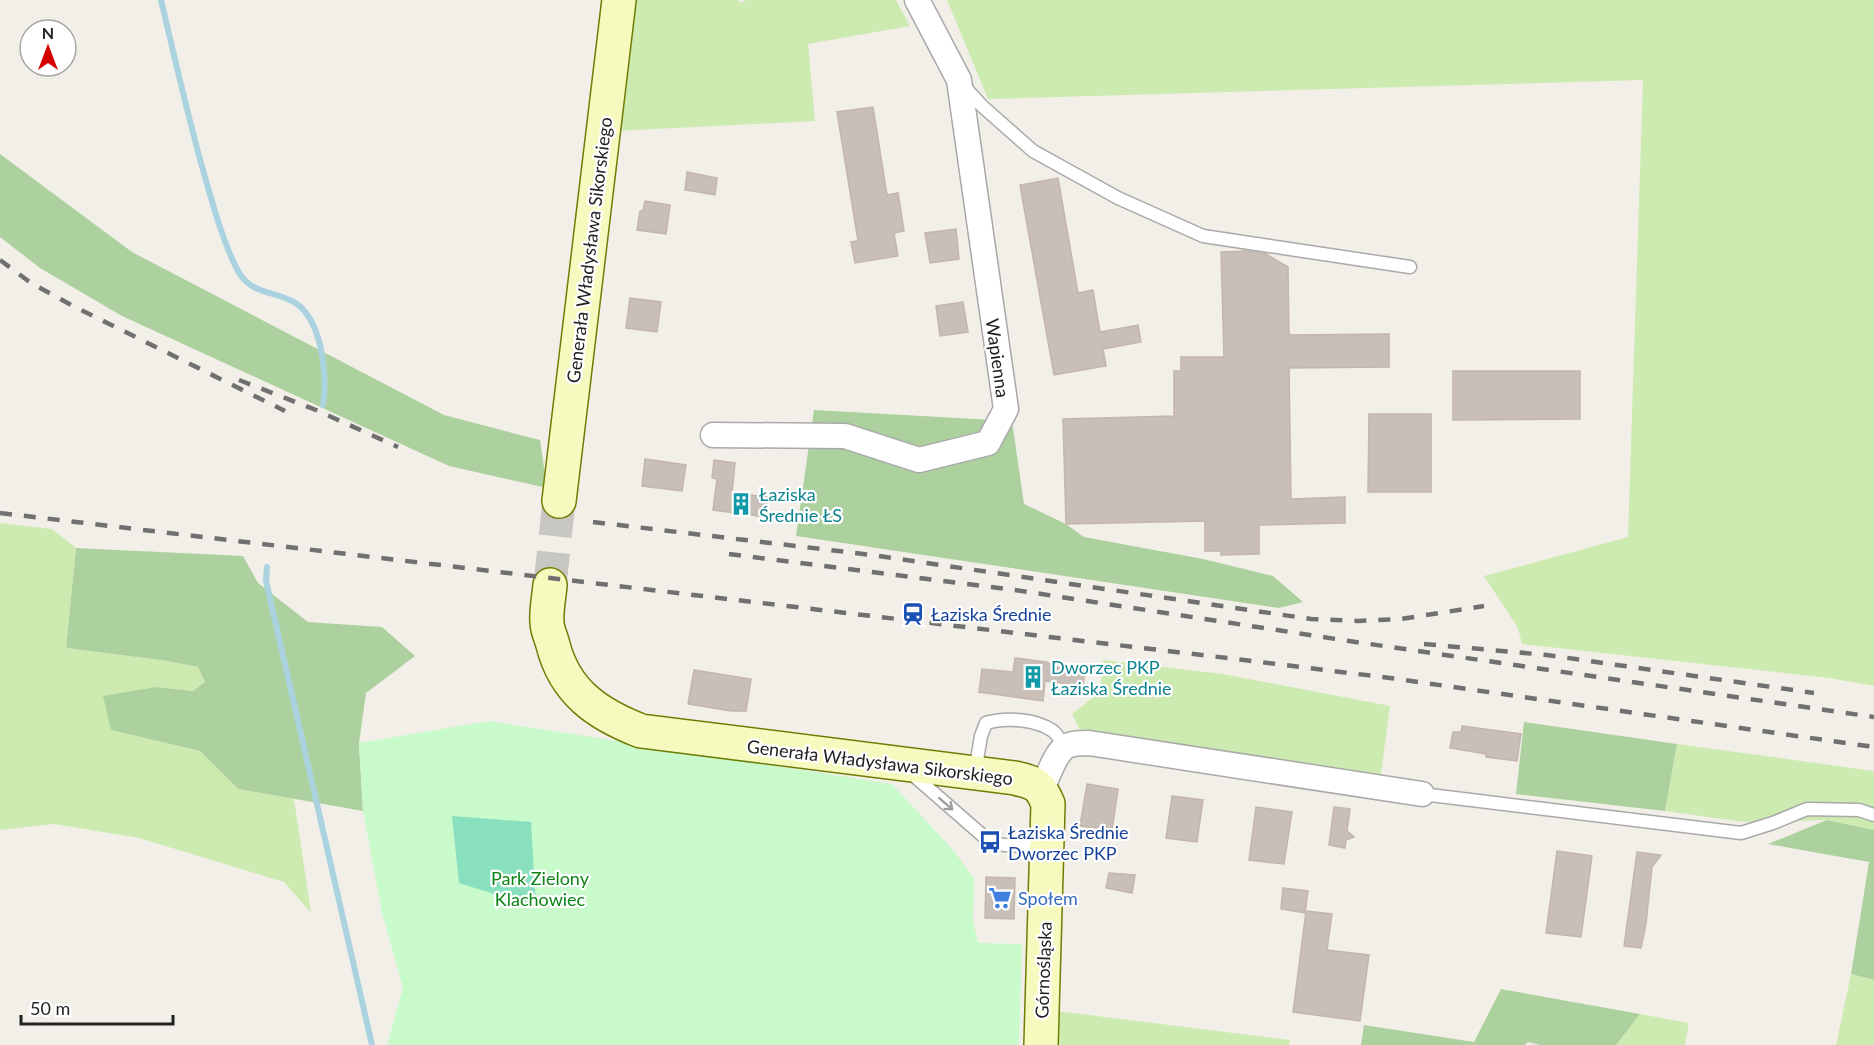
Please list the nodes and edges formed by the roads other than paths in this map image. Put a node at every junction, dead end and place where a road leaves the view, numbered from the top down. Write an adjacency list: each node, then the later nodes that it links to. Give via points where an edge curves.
1 (619, 0): 6 (street, Generała Władysława Sikorskiego)
2 (917, 0): 3 (street, Wapienna)
3 (959, 80): 4 (lane, via 1033,151 1118,198 1203,236); 5 (street, Wapienna, via 1006,409 988,443 919,460 845,436)
4 (1410, 267)
5 (712, 435)
6 (559, 501)
7 (550, 585): 9 (street, Generała Władysława Sikorskiego, via 547,622 556,659 585,701 613,720 641,731)
8 (1065, 747): 10 (lane, via 1054,732 1036,723 998,719 986,723); 11 (street); 12 (street, via 1089,743)
9 (902, 765): 10 (street, Generała Władysława Sikorskiego); 14 (lane, one-way to 14, via 990,842)
10 (974, 774): 11 (street, Generała Władysława Sikorskiego, via 1015,778)
11 (1042, 789): 14 (street, Górnośląska, via 1048,804)
12 (1422, 794): 13 (lane, via 1740,833 1807,809 1859,810)
13 (1874, 815)
14 (1047, 847): 15 (street, Górnośląska)
15 (1041, 1045)

